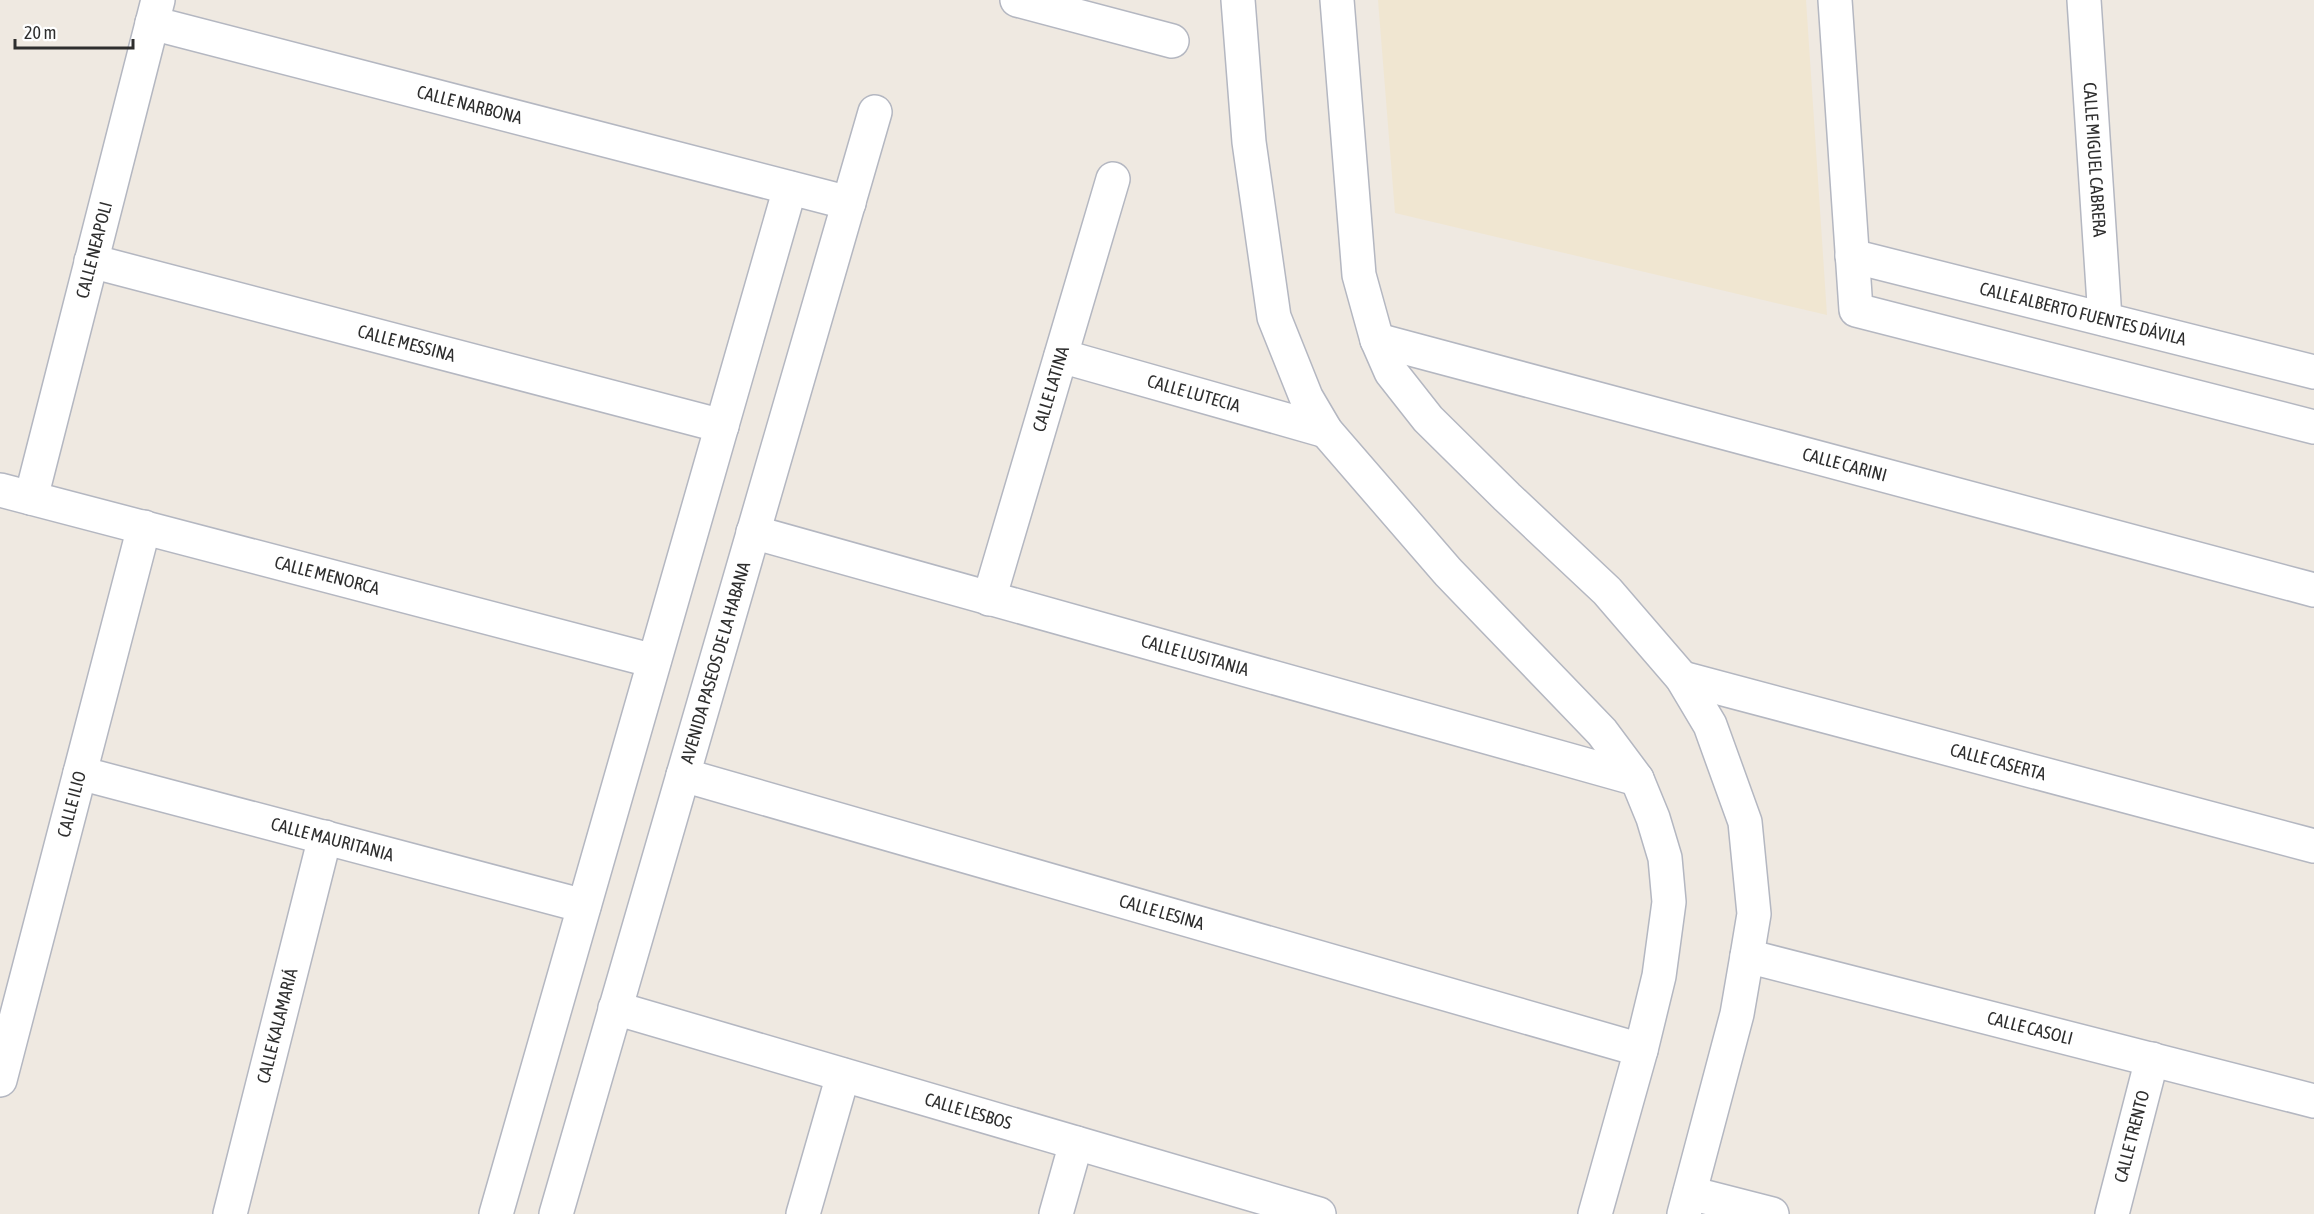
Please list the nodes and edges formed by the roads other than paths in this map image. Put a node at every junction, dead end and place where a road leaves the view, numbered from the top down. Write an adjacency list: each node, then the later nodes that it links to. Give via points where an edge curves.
1 (1017, 0): 6 (street)
2 (1238, 0): 21 (street, via 1249,142 1275,317 1306,398)
3 (1337, 0): 16 (street, via 1359,276)
4 (1835, 0): 13 (street)
5 (2084, 0): 15 (street, CALLE MIGUEL CABRERA)
6 (1063, 6): 8 (street)
7 (155, 11): 11 (street, CALLE NARBONA); 14 (street, CALLE NEAPOLI)
8 (1173, 41)
9 (875, 112): 12 (street, AVENIDA PASEOS DE LA HABANA)
10 (1113, 179): 17 (street, CALLE LATINA)
11 (789, 188): 12 (street, CALLE NARBONA); 19 (street)
12 (849, 203): 24 (street, AVENIDA PASEOS DE LA HABANA)
13 (1852, 256): 15 (street, CALLE ALBERTO FUENTES DÁVILA); 20 (street, via 1856,310)
14 (91, 261): 19 (street, CALLE MESSINA); 22 (street, CALLE NEAPOLI)
15 (2105, 319): 18 (street, CALLE ALBERTO FUENTES DÁVILA)
16 (1377, 340): 25 (street, CALLE CARINI); 28 (street, via 1391,372 1428,419 1607,591)
17 (1061, 356): 21 (street, CALLE LUTECIA); 26 (street, CALLE LATINA)
18 (2314, 372)
19 (722, 426): 27 (street)
20 (2314, 428)
21 (1326, 431): 31 (street, via 1448,572 1602,732)
22 (15, 494): 23 (street, CALLE MENORCA)
23 (144, 527): 27 (street, CALLE MENORCA); 29 (street, CALLE ILIO)
24 (753, 532): 26 (street, CALLE LUSITANIA); 30 (street, AVENIDA PASEOS DE LA HABANA)
25 (2314, 590)
26 (989, 599): 31 (street, CALLE LUSITANIA)
27 (654, 661): 34 (street)
28 (1682, 678): 33 (street, CALLE CASERTA); 35 (street, via 1710,725 1745,822 1754,914)
29 (80, 772): 32 (street, CALLE MAURITANIA); 40 (street, CALLE ILIO)
30 (683, 775): 36 (street, AVENIDA PASEOS DE LA HABANA); 37 (street, CALLE LESINA)
31 (1637, 779): 37 (street, via 1665,858 1669,902 1659,976)
32 (325, 837): 34 (street, CALLE MAURITANIA); 45 (street, CALLE KALAMARIÁ)
33 (2314, 846)
34 (584, 906): 46 (street)
35 (1748, 956): 38 (street, CALLE CASOLI); 43 (street, via 1737,1014)
36 (615, 1008): 39 (street, CALLE LESBOS); 47 (street, AVENIDA PASEOS DE LA HABANA)
37 (1641, 1050): 50 (street)
38 (2152, 1059): 41 (street, CALLE CASOLI); 52 (street, CALLE TRENTO)
39 (843, 1075): 42 (street, CALLE LESBOS); 48 (street)
40 (0, 1080)
41 (2314, 1101)
42 (1076, 1143): 44 (street, CALLE LESBOS); 49 (street)
43 (1687, 1203): 51 (street)
44 (1315, 1213)
45 (230, 1214)
46 (496, 1214)
47 (556, 1214)
48 (803, 1214)
49 (1056, 1214)
50 (1595, 1214)
51 (1772, 1214)
52 (2112, 1214)

